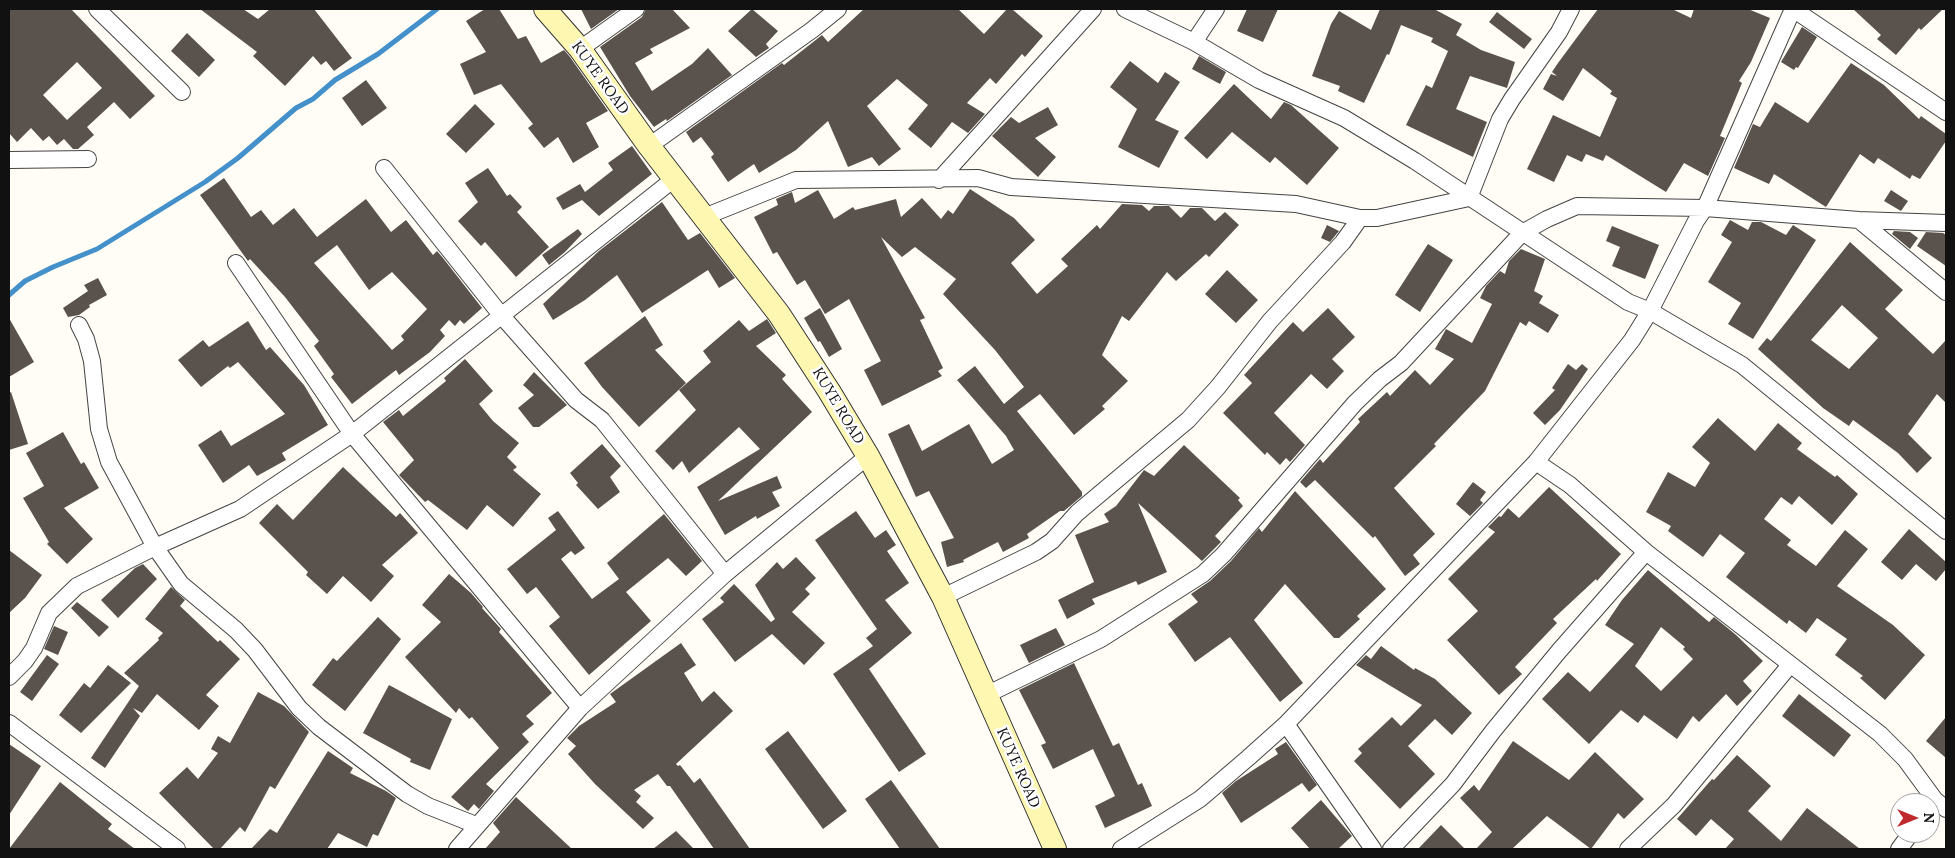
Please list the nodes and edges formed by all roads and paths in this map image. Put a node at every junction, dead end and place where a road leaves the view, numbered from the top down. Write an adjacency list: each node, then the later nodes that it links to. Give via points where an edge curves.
1 (97, 9): 11 (street)
2 (545, 9): 10 (street, KUYE ROAD)
3 (636, 9): 10 (street)
4 (838, 9): 13 (street)
5 (1093, 9): 18 (street)
6 (1126, 9): 9 (street)
7 (1216, 9): 9 (street)
8 (1571, 9): 19 (street, via 1500,119)
9 (1194, 42): 19 (street, via 1259,80 1344,118)
10 (580, 49): 13 (street, KUYE ROAD)
11 (182, 92)
12 (1946, 112): 20 (street, via 1793,9)
13 (649, 146): 17 (street, KUYE ROAD)
14 (11, 158): 15 (street)
15 (88, 159)
16 (384, 168): 29 (street)
17 (674, 179): 21 (street, KUYE ROAD); 29 (street)
18 (939, 180): 21 (street, via 796,180); 22 (street, via 978,178 1011,187 1296,204)
19 (1469, 198): 22 (street, via 1377,218); 25 (street)
20 (1705, 208): 23 (street); 25 (street, via 1577,206); 28 (street)
21 (704, 217): 32 (street, KUYE ROAD, via 800,344)
22 (1360, 218): 38 (street, via 1343,242 1270,321 1188,420 1083,508 1052,541)
23 (1859, 220): 24 (street); 27 (street)
24 (1946, 223)
25 (1522, 233): 28 (street, via 1628,302); 41 (street, via 1400,363 1355,403 1203,574 1101,639)
26 (236, 263): 31 (street)
27 (1946, 292)
28 (1650, 311): 33 (street, via 1632,340); 34 (street, via 1742,365)
29 (501, 315): 31 (street); 37 (street, via 576,400 602,420)
30 (79, 324): 35 (street, via 92,361 99,429 109,462)
31 (352, 434): 35 (street, via 240,509); 42 (street)
32 (868, 456): 37 (street); 38 (street, KUYE ROAD)
33 (1536, 462): 36 (street, via 1570,485); 44 (street)
34 (1946, 530)
35 (155, 547): 40 (street, via 77,586 49,613 34,648); 46 (street, via 181,584 236,630 299,708 319,727 407,794)
36 (1646, 552): 39 (street); 52 (street, via 1558,651 1453,784)
37 (724, 574): 42 (street)
38 (943, 597): 41 (street, KUYE ROAD)
39 (1790, 665): 45 (street, via 1880,734 1905,759); 53 (street, via 1674,805)
40 (9, 677)
41 (986, 695): 49 (street, KUYE ROAD)
42 (580, 708): 46 (street)
43 (9, 723): 47 (street)
44 (1286, 724): 50 (street, via 1200,799); 51 (street)
45 (1929, 793)
46 (476, 825): 48 (street)
47 (177, 849)
48 (456, 849)
49 (1055, 849)
50 (1121, 849)
51 (1373, 849)
52 (1391, 849)
53 (1628, 849)

